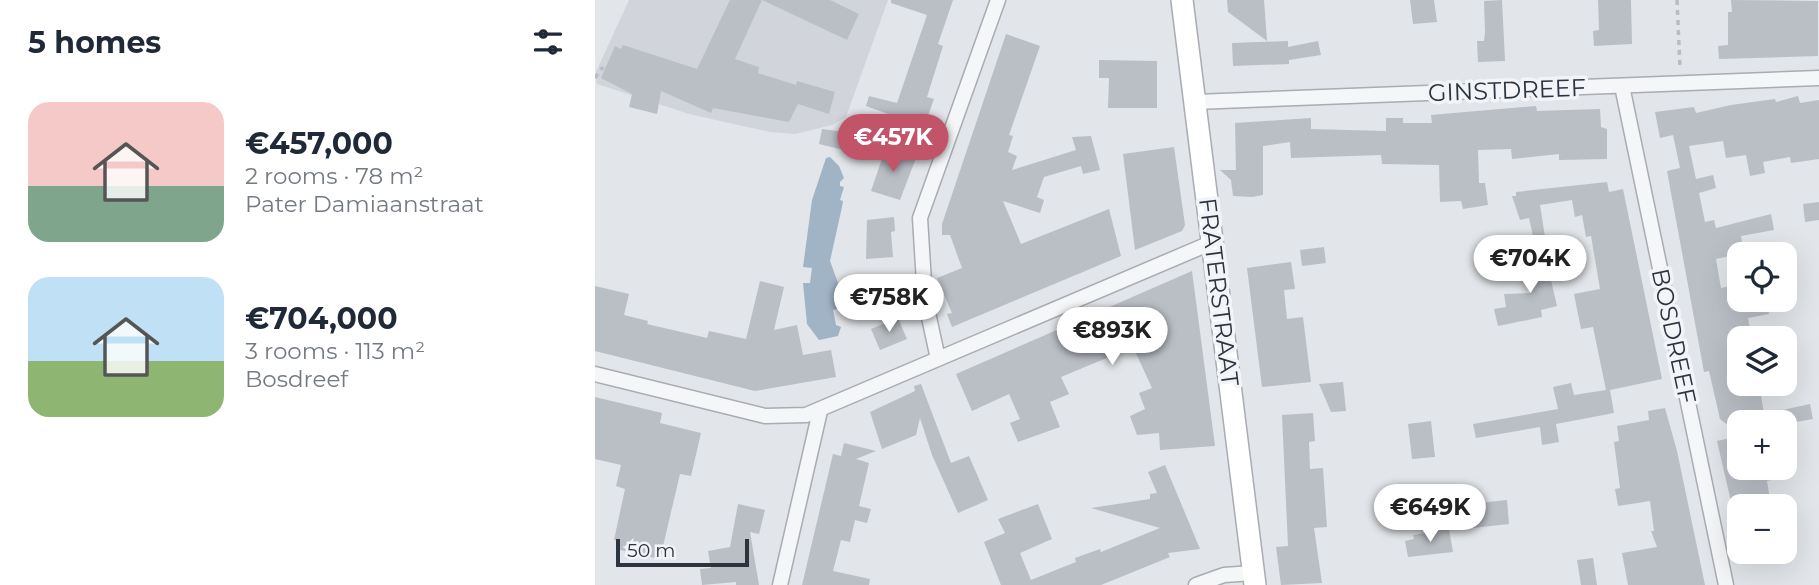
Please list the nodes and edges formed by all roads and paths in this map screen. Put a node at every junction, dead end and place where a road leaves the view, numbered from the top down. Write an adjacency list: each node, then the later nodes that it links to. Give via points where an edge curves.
1 (998, 0): 11 (street, via 920,218 925,299)
2 (1182, 0): 9 (street, FRATERSTRAAT)
3 (1677, 0): 7 (path)
4 (603, 67): 5 (path)
5 (595, 78)
6 (1819, 78): 7 (street, GINSTDREEF)
7 (1681, 84): 8 (street, GINSTDREEF)
8 (1622, 86): 9 (street, GINSTDREEF); 17 (street, BOSDREEF)
9 (1195, 102): 10 (street, FRATERSTRAAT)
10 (1213, 243): 11 (street); 14 (street, FRATERSTRAAT)
11 (938, 359): 13 (street)
12 (595, 374): 13 (street, via 765,416 790,418)
13 (820, 411): 15 (street)
14 (1254, 579): 16 (street, via 1224,575)
15 (780, 585)
16 (1196, 585)
17 (1726, 585)

